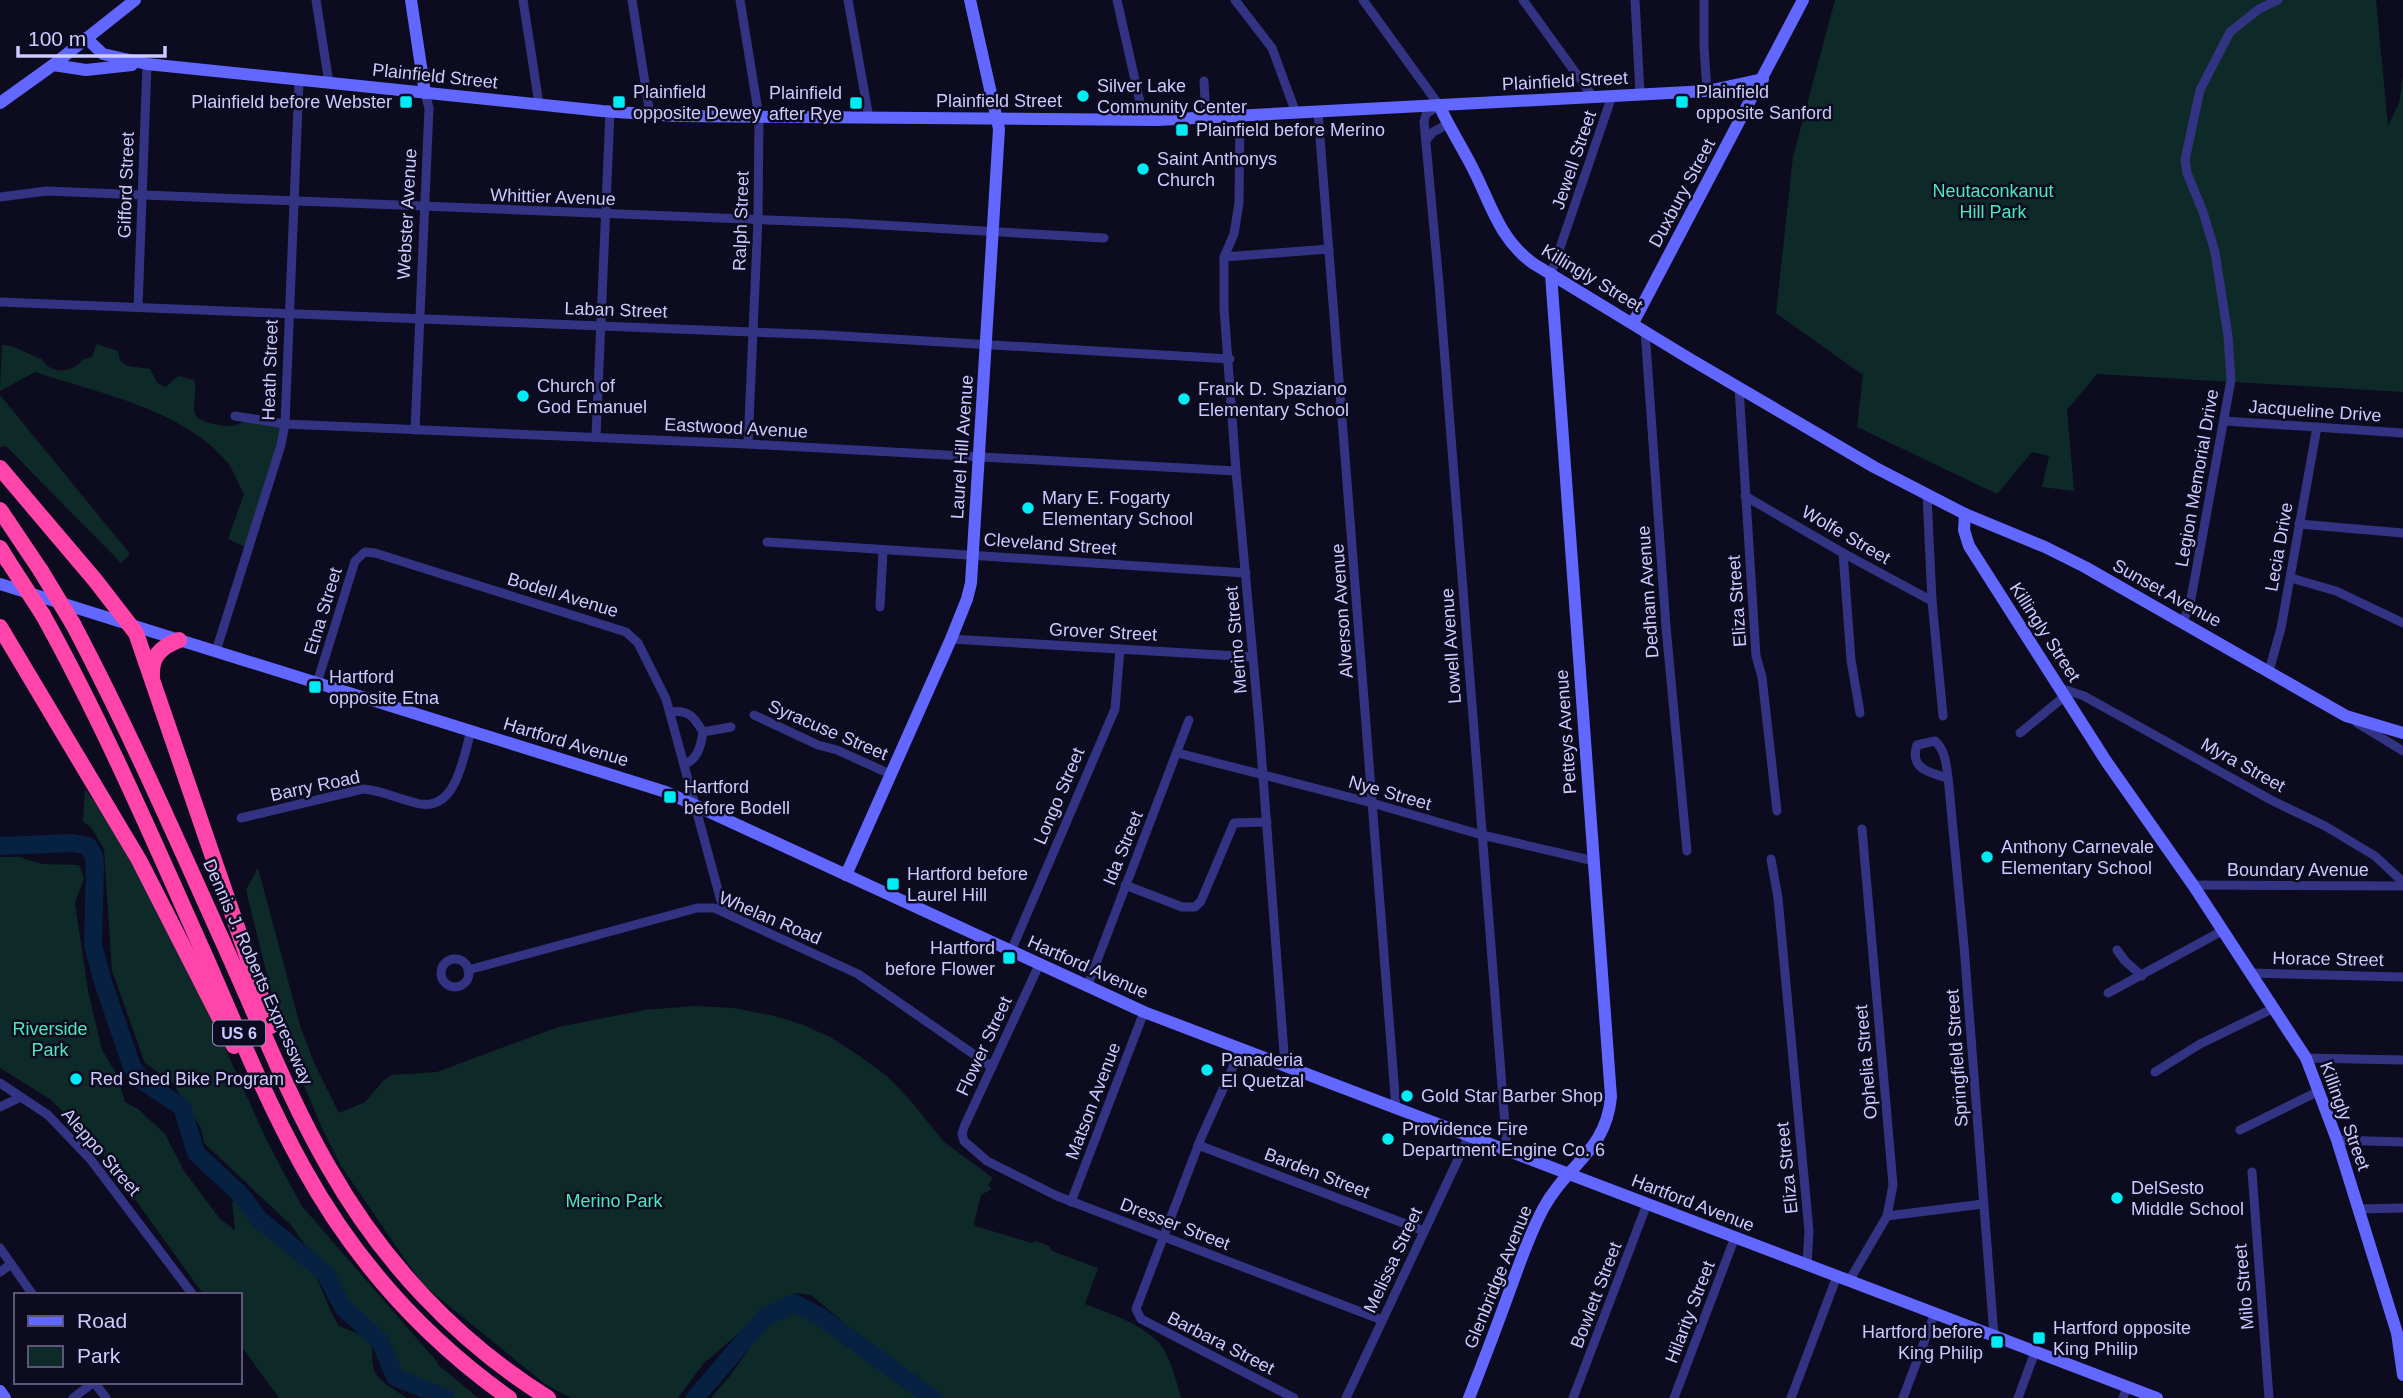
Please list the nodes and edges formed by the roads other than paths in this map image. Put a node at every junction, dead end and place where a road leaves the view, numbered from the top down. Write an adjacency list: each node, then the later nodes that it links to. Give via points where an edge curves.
1 (135, 0): 17 (main road)
2 (316, 0): 23 (street)
3 (411, 0): 25 (main road, Webster Avenue)
4 (523, 0): 30 (street)
5 (632, 0): 35 (street)
6 (740, 0): 37 (street, Ralph Street)
7 (848, 0): 38 (street)
8 (970, 0): 40 (main road, Laurel Hill Avenue)
9 (1117, 0): 41 (street)
10 (1236, 0): 34 (street, via 1272,48)
11 (1363, 0): 31 (street)
12 (1522, 0): 28 (street)
13 (1635, 0): 26 (street)
14 (1704, 0): 24 (street)
15 (1804, 0): 20 (main road)
16 (2278, 0): 67 (street, Legion Memorial Drive, via 2230,32 2200,90 2185,160 2212,237 2219,273 2231,370)
17 (86, 38): 18 (main road, Plainfield Street, via 103,54); 19 (main road)
18 (147, 64): 19 (main road, Plainfield Street, via 86,70); 21 (main road, Plainfield Street); 44 (street, Gifford Street)
19 (53, 65): 29 (main road)
20 (1763, 79): 24 (main road, Plainfield Street); 59 (main road, Duxbury Street)
21 (299, 80): 23 (main road, Plainfield Street); 46 (street, Heath Street)
22 (1204, 81): 39 (street)
23 (329, 83): 25 (main road, Plainfield Street)
24 (1707, 91): 26 (main road, Plainfield Street)
25 (425, 93): 30 (main road, Plainfield Street); 47 (street, Webster Avenue, via 429,108)
26 (1640, 94): 27 (main road, Plainfield Street)
27 (1612, 96): 28 (main road, Plainfield Street); 54 (street, Jewell Street)
28 (1594, 97): 31 (main road, Plainfield Street)
29 (0, 103)
30 (538, 104): 32 (main road, Plainfield Street)
31 (1439, 105): 33 (main road, Plainfield Street); 42 (main road, Killingly Street); 43 (street, Lowell Avenue, via 1426,114)
32 (610, 112): 35 (main road, Plainfield Street); 48 (street)
33 (1318, 112): 34 (main road, Plainfield Street); 52 (street, Alverson Avenue)
34 (1296, 113): 36 (main road, Plainfield Street)
35 (650, 115): 37 (main road, Plainfield Street)
36 (1240, 116): 39 (main road, Plainfield Street); 53 (street, Merino Street, via 1238,214)
37 (759, 117): 38 (main road, Plainfield Street); 49 (street, Ralph Street)
38 (869, 118): 40 (main road, Plainfield Street)
39 (1206, 118): 41 (main road, Plainfield Street)
40 (997, 119): 41 (main road, Plainfield Street); 50 (main road, Laurel Hill Avenue)
41 (1144, 120)
42 (1448, 124): 43 (street); 54 (main road, Killingly Street, via 1506,239)
43 (1426, 140): 130 (street, Lowell Avenue)
44 (142, 196): 45 (street, Whittier Avenue, via 46,191); 46 (street, Whittier Avenue); 56 (street, Gifford Street)
45 (0, 197)
46 (292, 202): 47 (street, Whittier Avenue); 57 (street, Heath Street)
47 (424, 207): 48 (street, Whittier Avenue); 58 (street, Webster Avenue)
48 (605, 214): 49 (street, Whittier Avenue); 60 (street)
49 (758, 219): 50 (street, Whittier Avenue); 62 (street, Ralph Street)
50 (993, 231): 51 (street, Whittier Avenue); 63 (main road, Laurel Hill Avenue)
51 (1104, 238)
52 (1329, 249): 53 (street); 124 (street, Alverson Avenue)
53 (1224, 257): 64 (street, Merino Street)
54 (1551, 274): 59 (main road, Killingly Street); 133 (main road, Petteys Avenue)
55 (0, 302): 56 (street, Laban Street)
56 (138, 307): 57 (street, Laban Street)
57 (288, 313): 58 (street, Laban Street); 68 (street, Heath Street)
58 (420, 318): 60 (street, Laban Street); 70 (street, Webster Avenue)
59 (1633, 323): 61 (main road, Killingly Street)
60 (600, 326): 62 (street, Laban Street); 72 (street)
61 (1645, 330): 65 (main road, Killingly Street); 131 (street, Dedham Avenue)
62 (753, 332): 63 (street, Laban Street); 73 (street, Ralph Street)
63 (987, 343): 64 (street, Laban Street); 74 (main road, Laurel Hill Avenue)
64 (1230, 359): 76 (street, Merino Street)
65 (1739, 388): 77 (main road, Killingly Street); 78 (street, Eliza Street)
66 (235, 416): 68 (street, Eastwood Avenue)
67 (2225, 421): 69 (street, Jacqueline Drive); 94 (street, Legion Memorial Drive)
68 (285, 424): 70 (street, Eastwood Avenue); 101 (street, Heath Street)
69 (2317, 428): 71 (street, Jacqueline Drive); 81 (street, Lecia Drive)
70 (415, 430): 72 (street, Eastwood Avenue)
71 (2403, 433)
72 (596, 436): 73 (street, Eastwood Avenue)
73 (748, 444): 74 (street, Eastwood Avenue)
74 (979, 456): 76 (street, Eastwood Avenue); 88 (main road, Laurel Hill Avenue)
75 (0, 467): 96 (highway)
76 (1236, 471): 89 (street, Merino Street)
77 (1927, 495): 80 (main road, Killingly Street); 92 (street)
78 (1745, 496): 86 (street, Wolfe Street); 126 (street, Eliza Street, via 1756,656)
79 (0, 510): 163 (highway, Dennis J. Roberts Expressway / US 6, bridge, via 73,624 135,748)
80 (1965, 514): 94 (main road, Sunset Avenue, via 2045,547); 106 (main road, Killingly Street, via 1969,546)
81 (2299, 524): 82 (street); 90 (street, Lecia Drive)
82 (2403, 533)
83 (767, 542): 84 (street, Cleveland Street)
84 (883, 551): 88 (street, Cleveland Street); 93 (street)
85 (365, 552): 105 (street, Etna Street, via 355,561); 107 (street, Bodell Avenue, via 626,632 640,648)
86 (1843, 553): 92 (street, Wolfe Street); 108 (street)
87 (4, 554): 164 (highway, US 6, bridge, via 43,615 117,759)
88 (973, 554): 89 (street, Cleveland Street); 98 (main road, Laurel Hill Avenue, via 969,593)
89 (1246, 573): 102 (street, Merino Street)
90 (2291, 578): 95 (street, via 2336,591); 103 (street, Lecia Drive)
91 (0, 584): 96 (main road, Hartford Avenue)
92 (1932, 601): 110 (street)
93 (880, 607)
94 (2183, 622): 103 (main road, Sunset Avenue)
95 (2403, 623)
96 (131, 625): 99 (main road, Hartford Avenue); 104 (highway)
97 (0, 627): 164 (highway, via 139,860)
98 (951, 639): 100 (street, Grover Street); 121 (main road, Laurel Hill Avenue)
99 (179, 640): 101 (main road, Hartford Avenue); 104 (highway, via 155,657)
100 (1120, 649): 102 (street, Grover Street); 141 (street, Longo Street, via 1115,709)
101 (216, 651): 105 (main road, Hartford Avenue)
102 (1253, 657): 122 (street, Merino Street)
103 (2269, 671): 111 (main road, Sunset Avenue)
104 (153, 682): 163 (highway)
105 (317, 683): 114 (main road, Hartford Avenue)
106 (2062, 692): 116 (street); 135 (street, Myra Street, via 2084,696 2325,826 2375,856); 137 (main road, Killingly Street)
107 (670, 712): 115 (street, via 686,711); 120 (street, Bodell Avenue)
108 (1860, 713)
109 (754, 715): 121 (street, Syracuse Street)
110 (1943, 716)
111 (2346, 716): 117 (main road, Sunset Avenue); 118 (street, Sunset Avenue)
112 (1189, 720): 119 (street, Ida Street)
113 (732, 727): 115 (street)
114 (471, 731): 125 (main road, Hartford Avenue, via 656,788); 127 (street, Barry Road, via 453,787 435,803 420,804 363,789)
115 (704, 732): 120 (street, via 695,757)
116 (2020, 733)
117 (2403, 733)
118 (2403, 751)
119 (1178, 753): 122 (street, Nye Street); 136 (street, Ida Street)
120 (684, 764): 125 (street, Bodell Avenue)
121 (890, 774): 134 (main road, Laurel Hill Avenue)
122 (1264, 776): 124 (street, Nye Street); 128 (street, Merino Street)
123 (1948, 778): 123 (street, Springfield Street, via 1916,762 1917,745 1935,741 1941,746); 175 (street, Springfield Street)
124 (1372, 803): 130 (street, Nye Street); 161 (street, Alverson Avenue)
125 (695, 805): 134 (main road, Hartford Avenue); 138 (street, Bodell Avenue)
126 (1777, 811)
127 (241, 818)
128 (1267, 822): 136 (street, via 1234,824 1195,907 1182,907); 154 (street, Merino Street)
129 (1862, 829): 178 (street, Ophelia Street, via 1893,1185)
130 (1482, 835): 133 (street, Nye Street); 170 (street, Lowell Avenue)
131 (1687, 851)
132 (1771, 859): 184 (street, Eliza Street, via 1809,1224)
133 (1594, 861): 172 (main road, Petteys Avenue, via 1611,1097 1602,1134)
134 (846, 875): 141 (main road, Hartford Avenue)
135 (2403, 884): 137 (street, Boundary Avenue)
136 (1125, 885): 147 (street, Ida Street)
137 (2193, 885): 139 (main road, Killingly Street)
138 (724, 912): 143 (street, Whelan Road, via 697,908); 155 (street, Whelan Road, via 858,974)
139 (2222, 931): 144 (main road, Killingly Street); 145 (street)
140 (2117, 950): 145 (street)
141 (1011, 951): 142 (main road, Hartford Avenue)
142 (1039, 965): 147 (main road, Hartford Avenue); 155 (street, Flower Street)
143 (468, 970)
144 (2251, 973): 146 (street, Horace Street); 149 (main road, Killingly Street)
145 (2142, 976): 148 (street)
146 (2403, 977)
147 (1087, 986): 150 (main road, Hartford Avenue)
148 (2108, 993)
149 (2274, 1008): 152 (main road, Killingly Street); 156 (street)
150 (1144, 1012): 151 (main road, Hartford Avenue); 173 (street, Matson Avenue)
151 (1241, 1049): 154 (main road, Hartford Avenue); 169 (street)
152 (2306, 1058): 153 (street); 158 (main road, Killingly Street)
153 (2403, 1060)
154 (1285, 1066): 161 (main road, Hartford Avenue)
155 (992, 1067): 167 (street, Flower Street, via 964,1127)
156 (2155, 1072)
157 (0, 1083): 159 (street, Aleppo Street)
158 (2319, 1091): 162 (street); 166 (main road, Killingly Street)
159 (21, 1097): 160 (street); 188 (street, Aleppo Street, via 48,1115 107,1179)
160 (0, 1107)
161 (1396, 1108): 165 (main road, Hartford Avenue)
162 (2240, 1130)
163 (311, 1134): 201 (highway, Dennis J. Roberts Expressway / US 6, via 354,1209 407,1278 470,1340)
164 (286, 1136): 200 (highway, US 6, via 331,1214 385,1287 436,1339)
165 (1469, 1136): 170 (main road, Hartford Avenue); 179 (street, Melissa Street)
166 (2337, 1139): 168 (street); 177 (main road, Killingly Street)
167 (964, 1141): 173 (street, Dresser Street, via 998,1167)
168 (2403, 1142)
169 (1198, 1145): 179 (street, Barden Street); 180 (street)
170 (1507, 1150): 172 (main road, Hartford Avenue)
171 (2252, 1172): 211 (street, Milo Street)
172 (1569, 1174): 174 (main road, Hartford Avenue); 204 (main road, Glenbridge Avenue, via 1555,1189 1534,1229)
173 (1071, 1202): 180 (street, Dresser Street)
174 (1647, 1204): 181 (main road, Hartford Avenue); 205 (street, Bowlett Street)
175 (1983, 1204): 178 (street); 192 (street, Springfield Street)
176 (2403, 1208): 177 (street)
177 (2358, 1209): 191 (main road, Killingly Street)
178 (1886, 1216): 186 (street, Ophelia Street)
179 (1424, 1231): 190 (street, Melissa Street)
180 (1163, 1237): 190 (street, Dresser Street); 202 (street, Barbara Street, via 1136,1307 1141,1319)
181 (1735, 1237): 184 (main road, Hartford Avenue); 206 (street, Hilarity Street)
182 (0, 1248): 183 (street)
183 (11, 1264): 185 (street); 187 (street)
184 (1807, 1265): 186 (main road, Hartford Avenue)
185 (0, 1272)
186 (1843, 1278): 189 (main road, Hartford Avenue); 207 (street, Ophelia Street)
187 (32, 1293)
188 (191, 1293)
189 (1935, 1313): 192 (main road, Hartford Avenue); 208 (street)
190 (1382, 1320): 203 (street, Melissa Street)
191 (2400, 1333): 194 (main road, Killingly Street)
192 (1994, 1336): 193 (main road, Hartford Avenue)
193 (2035, 1352): 197 (main road, Hartford Avenue); 209 (street)
194 (2403, 1375)
195 (91, 1384): 199 (street)
196 (0, 1391): 198 (main road)
197 (2125, 1392): 210 (main road, Hartford Avenue)
198 (5, 1398)
199 (73, 1398)
200 (509, 1398)
201 (548, 1398)
202 (1294, 1398)
203 (1346, 1398)
204 (1469, 1398)
205 (1573, 1398)
206 (1674, 1398)
207 (1791, 1398)
208 (1903, 1398)
209 (2018, 1398)
210 (2157, 1398)
211 (2269, 1398)

